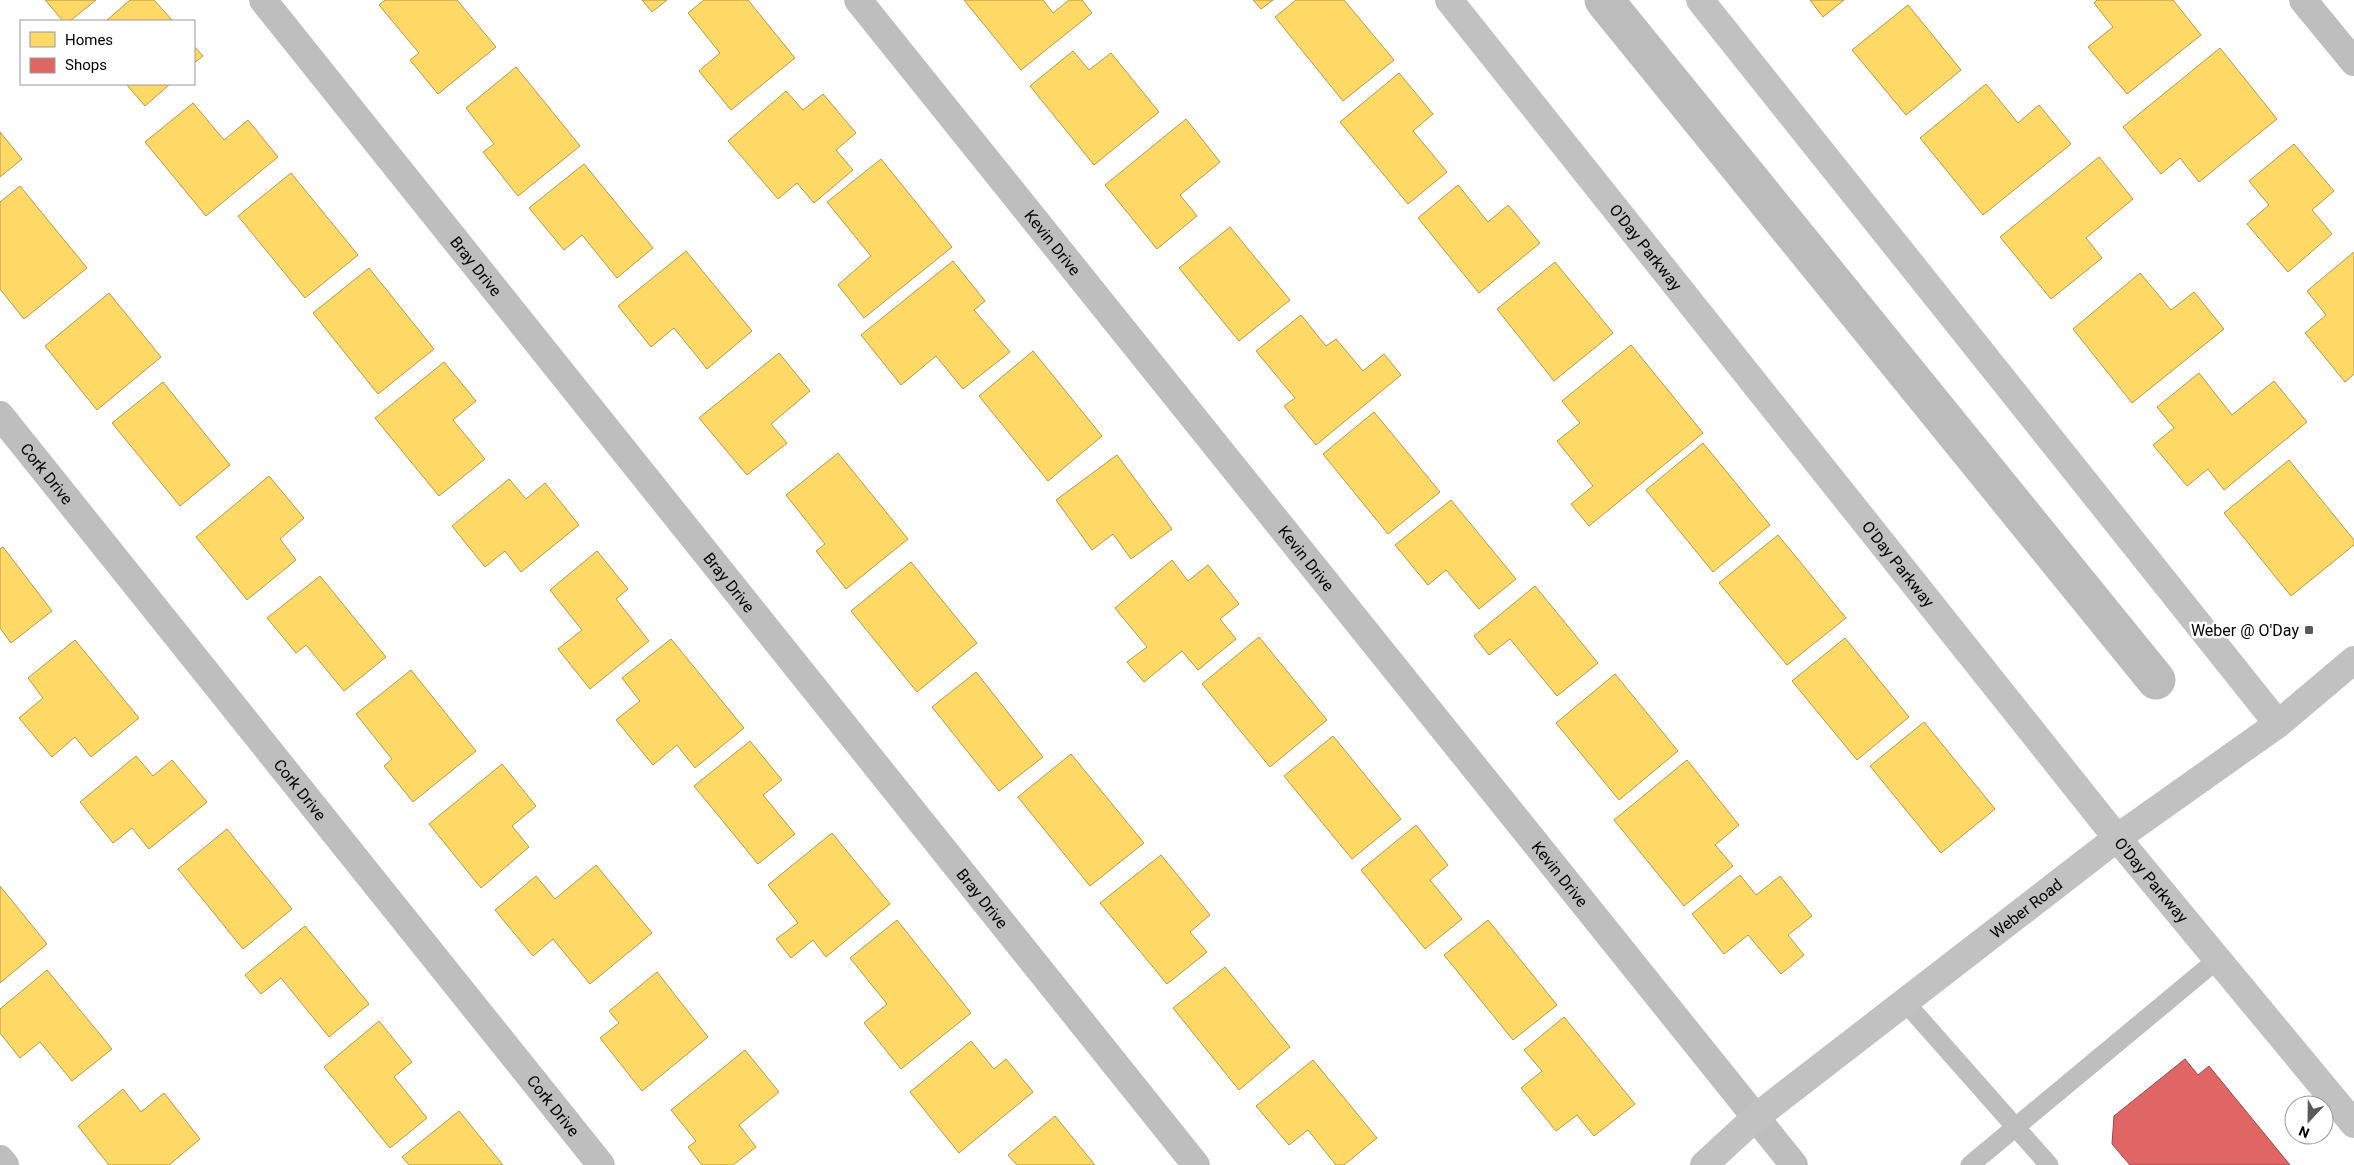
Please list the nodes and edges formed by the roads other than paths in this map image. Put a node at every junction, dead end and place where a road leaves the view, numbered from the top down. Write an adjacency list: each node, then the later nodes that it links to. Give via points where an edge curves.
1 (263, 0): 19 (street, Bray Drive)
2 (858, 0): 13 (street, Kevin Drive)
3 (1449, 0): 10 (street, O'Day Parkway)
4 (1700, 0): 9 (street)
5 (2303, 0): 6 (street)
6 (2354, 62)
7 (0, 415): 18 (street, Cork Drive)
8 (2354, 660): 9 (street, Weber Road)
9 (2278, 724): 10 (street, Weber Road)
10 (2117, 838): 11 (street, O'Day Parkway); 12 (street, Weber Road)
11 (2218, 960): 14 (street, O'Day Parkway); 15 (lane)
12 (1905, 1002): 13 (street, Weber Road); 15 (lane)
13 (1756, 1117): 20 (street, Weber Road); 21 (street, Kevin Drive)
14 (2354, 1124)
15 (2016, 1127): 22 (lane); 23 (lane)
16 (0, 1159): 17 (street)
17 (4, 1165)
18 (601, 1165)
19 (1196, 1165)
20 (1704, 1165)
21 (1794, 1165)
22 (1970, 1165)
23 (2049, 1165)

